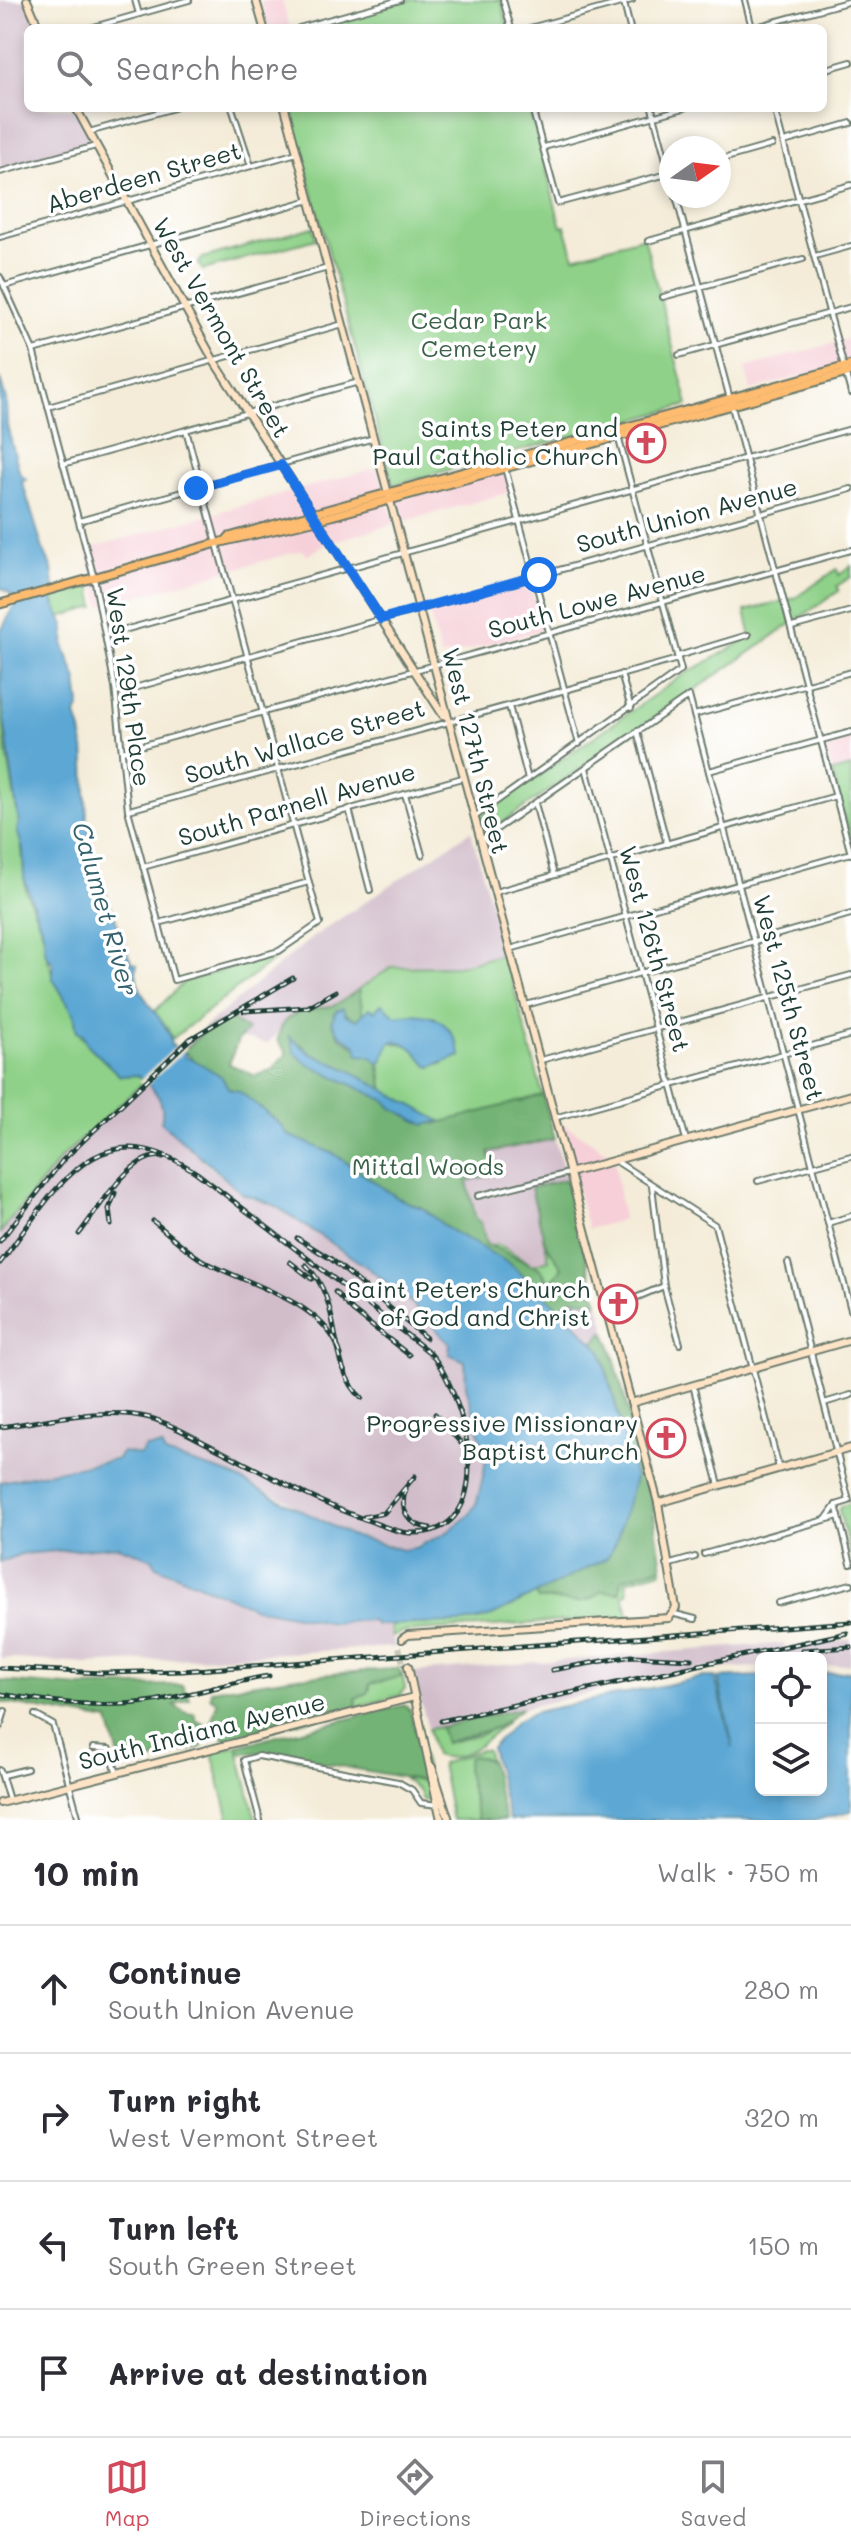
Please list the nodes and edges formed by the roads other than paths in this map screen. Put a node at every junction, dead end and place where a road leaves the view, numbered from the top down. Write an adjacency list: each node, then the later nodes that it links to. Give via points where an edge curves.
1 (27, 0): 13 (main road)
2 (135, 0): 12 (street)
3 (189, 0): 12 (street)
4 (256, 0): 15 (main road)
5 (400, 0): 11 (street)
6 (503, 0): 17 (street)
7 (632, 0): 9 (street)
8 (745, 0): 20 (street)
9 (623, 1): 18 (street); 19 (street)
10 (851, 1): 21 (street)
11 (379, 3): 16 (street)
12 (139, 14): 14 (street)
13 (37, 24)
14 (104, 24)
15 (263, 24)
16 (312, 24)
17 (510, 24)
18 (544, 24)
19 (629, 24)
20 (751, 24)
21 (767, 24)
22 (851, 62): 23 (street)
23 (827, 69)
24 (78, 112): 34 (main road, West Vermont Street)
25 (160, 112): 34 (street)
26 (233, 112): 42 (street)
27 (286, 112): 40 (main road, West 127th Street)
28 (533, 112): 39 (street)
29 (653, 112): 32 (street)
30 (669, 112): 32 (street)
31 (775, 112): 36 (street)
32 (654, 116): 35 (street); 39 (street)
33 (851, 123): 36 (street)
34 (89, 132): 38 (main road, West Vermont Street)
35 (660, 136)
36 (783, 142): 46 (street)
37 (772, 145): 41 (street)
38 (96, 146): 43 (street); 48 (main road, West Vermont Street)
39 (543, 147): 44 (street, via 558,203)
40 (297, 153): 42 (street, Aberdeen Street); 47 (main road, West 127th Street)
41 (731, 157)
42 (251, 166): 48 (street, Aberdeen Street)
43 (0, 172)
44 (659, 178)
45 (851, 185): 46 (street)
46 (799, 199): 50 (street); 55 (street)
47 (310, 200): 53 (street); 57 (main road, West 127th Street)
48 (127, 202): 51 (street, Aberdeen Street); 53 (main road, West Vermont Street)
49 (679, 208): 50 (street)
50 (685, 231): 52 (street); 60 (street)
51 (0, 237)
52 (648, 241)
53 (150, 245): 59 (street); 63 (main road, West Vermont Street)
54 (851, 246): 55 (street)
55 (814, 256): 64 (street)
56 (803, 259): 60 (street)
57 (328, 268): 63 (street); 65 (main road, West 127th Street)
58 (0, 277): 59 (street, West 129th Place)
59 (4, 286): 67 (street, West 129th Place)
60 (700, 287): 61 (street); 66 (street)
61 (663, 297)
62 (851, 307): 64 (street)
63 (184, 308): 67 (street); 69 (main road, West Vermont Street)
64 (829, 313): 66 (street); 70 (street)
65 (343, 324): 69 (street); 71 (main road, West 127th Street)
66 (716, 344): 68 (street); 73 (street)
67 (33, 350): 74 (street, West 129th Place)
68 (679, 355)
69 (214, 361): 74 (street); 75 (main road, West Vermont Street)
70 (848, 370): 72 (street); 73 (main road)
71 (359, 382): 75 (street); 79 (main road, West 127th Street)
72 (851, 393)
73 (731, 402): 78 (main road); 80 (street)
74 (48, 407): 81 (street, West 129th Place)
75 (247, 413): 77 (street); 83 (main road, West Vermont Street)
76 (851, 429): 80 (street)
77 (186, 430): 81 (street); 84 (street)
78 (618, 433): 82 (main road); 85 (street)
79 (374, 438): 83 (street); 87 (main road, West 127th Street)
80 (746, 458): 85 (street); 88 (street)
81 (63, 464): 90 (street, West 129th Place)
82 (504, 464): 87 (main road); 91 (street)
83 (281, 465): 84 (street); 89 (main road, West Vermont Street)
84 (201, 487): 90 (street); 92 (street)
85 (633, 489): 91 (street); 93 (street)
86 (851, 489): 88 (street, South Union Avenue)
87 (390, 496): 89 (main road); 95 (main road, West 127th Street)
88 (761, 514): 93 (street, South Union Avenue); 97 (street)
89 (315, 517): 92 (main road); 96 (main road, West Vermont Street)
90 (79, 521): 99 (street, West 129th Place)
91 (519, 521): 95 (street); 98 (street)
92 (216, 544): 99 (main road); 100 (street)
93 (648, 545): 98 (street, South Union Avenue); 101 (street)
94 (851, 550): 97 (street, South Lowe Avenue)
95 (405, 552): 96 (street); 103 (main road, West 127th Street)
96 (348, 568): 100 (street); 105 (main road, West Vermont Street)
97 (776, 571): 101 (street, South Lowe Avenue); 106 (street)
98 (534, 577): 103 (street, South Union Avenue); 107 (street)
99 (94, 578): 102 (main road); 108 (street, West 129th Place)
100 (232, 600): 108 (street); 110 (street)
101 (663, 602): 107 (street, South Lowe Avenue); 111 (street)
102 (0, 604)
103 (420, 608): 105 (street, South Union Avenue); 112 (main road, West 127th Street)
104 (851, 611): 106 (street)
105 (381, 619): 110 (street, South Union Avenue); 113 (main road, West Vermont Street)
106 (791, 628): 116 (street)
107 (550, 634): 112 (street, South Lowe Avenue); 117 (street)
108 (106, 635): 118 (street, West 129th Place)
109 (748, 635): 111 (street, South Wallace Street)
110 (247, 656): 118 (street, South Union Avenue); 121 (street)
111 (678, 658): 115 (street, South Wallace Street); 120 (street, via 681,670)
112 (435, 665): 113 (street, South Lowe Avenue); 123 (main road, West 127th Street)
113 (415, 670): 121 (street, South Lowe Avenue); 123 (main road, West Vermont Street)
114 (851, 672): 116 (street)
115 (621, 674): 117 (street, South Wallace Street); 120 (street)
116 (806, 684): 122 (street); 126 (street)
117 (565, 690): 119 (street, South Wallace Street); 127 (street)
118 (116, 693): 128 (street, West 129th Place)
119 (509, 706): 123 (street, South Wallace Street); 133 (street)
120 (631, 708): 127 (street)
121 (262, 712): 128 (street, South Lowe Avenue); 130 (street)
122 (694, 715): 124 (street, West 125th Street, via 689,696); 131 (street, West 125th Street)
123 (447, 722): 130 (street, South Wallace Street); 132 (main road, West 127th Street)
124 (637, 731): 129 (street); 143 (street)
125 (851, 732): 126 (street)
126 (821, 740): 131 (street); 135 (street)
127 (579, 744): 133 (street)
128 (122, 751): 138 (street, West 129th Place)
129 (586, 767): 136 (street); 146 (street, West 126th Street)
130 (278, 768): 138 (street, South Wallace Street); 140 (street)
131 (709, 771): 141 (street, West 125th Street)
132 (462, 778): 134 (street, South Parnell Avenue); 139 (main road, West 127th Street)
133 (528, 779): 139 (street)
134 (405, 794): 137 (street, South Parnell Avenue); 145 (street)
135 (836, 796): 141 (street); 144 (street)
136 (535, 803): 142 (street); 148 (street)
137 (349, 809): 140 (street, South Parnell Avenue); 151 (street)
138 (128, 810): 147 (street, West 129th Place)
139 (473, 818): 142 (main road, West 127th Street)
140 (293, 825): 147 (street, South Parnell Avenue); 149 (street)
141 (724, 828): 143 (street); 150 (street, West 125th Street)
142 (479, 841): 152 (main road, West 127th Street)
143 (667, 844): 146 (street)
144 (851, 854): 150 (street)
145 (422, 855)
146 (611, 859): 148 (street); 154 (street, West 126th Street)
147 (143, 867): 155 (street, West 129th Place)
148 (554, 875): 152 (street)
149 (309, 882): 155 (street); 155 (street, West 129th Place, via 320,923 279,951 174,980)
150 (739, 885): 154 (street); 156 (street, West 125th Street)
151 (370, 890)
152 (493, 893): 157 (main road, West 127th Street)
153 (851, 914): 156 (street)
154 (626, 916): 157 (street); 158 (street, West 126th Street)
155 (159, 923)
156 (754, 941): 158 (street); 160 (street, West 125th Street)
157 (508, 949): 161 (main road, West 127th Street)
158 (641, 973): 161 (street); 162 (street, West 126th Street)
159 (851, 975): 160 (street)
160 (769, 997): 162 (street); 164 (street, West 125th Street)
161 (523, 1005): 165 (main road, West 127th Street)
162 (656, 1028): 165 (street); 166 (street, West 126th Street)
163 (851, 1035): 164 (street)
164 (784, 1054): 166 (street); 168 (street, West 125th Street)
165 (538, 1061): 169 (main road, West 127th Street)
166 (671, 1085): 169 (street); 170 (street, West 126th Street)
167 (851, 1095): 168 (main road)
168 (799, 1109): 170 (main road); 173 (street, West 125th Street)
169 (554, 1118): 174 (main road, West 127th Street)
170 (686, 1140): 172 (main road)
171 (851, 1156): 173 (street)
172 (615, 1160): 174 (main road); 176 (street)
173 (813, 1166): 175 (street); 179 (street, West 125th Street)
174 (569, 1173): 177 (street); 190 (main road, West 127th Street)
175 (758, 1181)
176 (652, 1185): 181 (street); 187 (street, via 715,1225)
177 (478, 1196)
178 (851, 1216): 179 (street)
179 (828, 1223): 183 (street, West 125th Street)
180 (788, 1263): 186 (street)
181 (664, 1286): 182 (street); 185 (street)
182 (633, 1299)
183 (851, 1310)
184 (851, 1340): 186 (main road)
185 (680, 1344)
186 (811, 1351): 187 (main road); 191 (street)
187 (753, 1368): 188 (main road); 194 (street)
188 (693, 1385): 190 (main road); 195 (street)
189 (851, 1395): 191 (street)
190 (631, 1403): 196 (main road, West 127th Street)
191 (824, 1403): 193 (street)
192 (851, 1448): 193 (main road)
193 (837, 1452): 194 (main road); 197 (street, via 849,1501)
194 (779, 1468): 195 (main road)
195 (719, 1485): 196 (main road)
196 (658, 1503): 203 (main road, West 127th Street)
197 (836, 1505): 198 (street); 199 (street)
198 (839, 1516): 199 (street); 202 (street)
199 (826, 1520): 200 (street)
200 (704, 1554)
201 (695, 1557): 203 (street)
202 (851, 1564)
203 (666, 1565): 206 (main road, West 127th Street)
204 (851, 1584): 205 (street)
205 (778, 1603)
206 (675, 1614): 207 (street); 208 (main road, via 408,1635)
207 (695, 1619)
208 (401, 1647)
209 (406, 1666): 210 (main road)
210 (414, 1697): 217 (main road, South Indiana Avenue); 221 (main road)
211 (5, 1711): 213 (street)
212 (35, 1715): 218 (street, via 53,1725)
213 (0, 1727)
214 (93, 1748): 217 (street, via 109,1749)
215 (27, 1769): 216 (street)
216 (2, 1772): 219 (street)
217 (117, 1773): 218 (main road, South Indiana Avenue)
218 (70, 1785): 219 (main road, South Indiana Avenue); 222 (street)
219 (9, 1800): 220 (main road, South Indiana Avenue)
220 (0, 1803)
221 (442, 1805): 223 (street, via 421,1803 398,1782 258,1756 244,1760); 224 (main road); 225 (main road)
222 (79, 1820)
223 (260, 1820)
224 (441, 1820)
225 (449, 1820)

